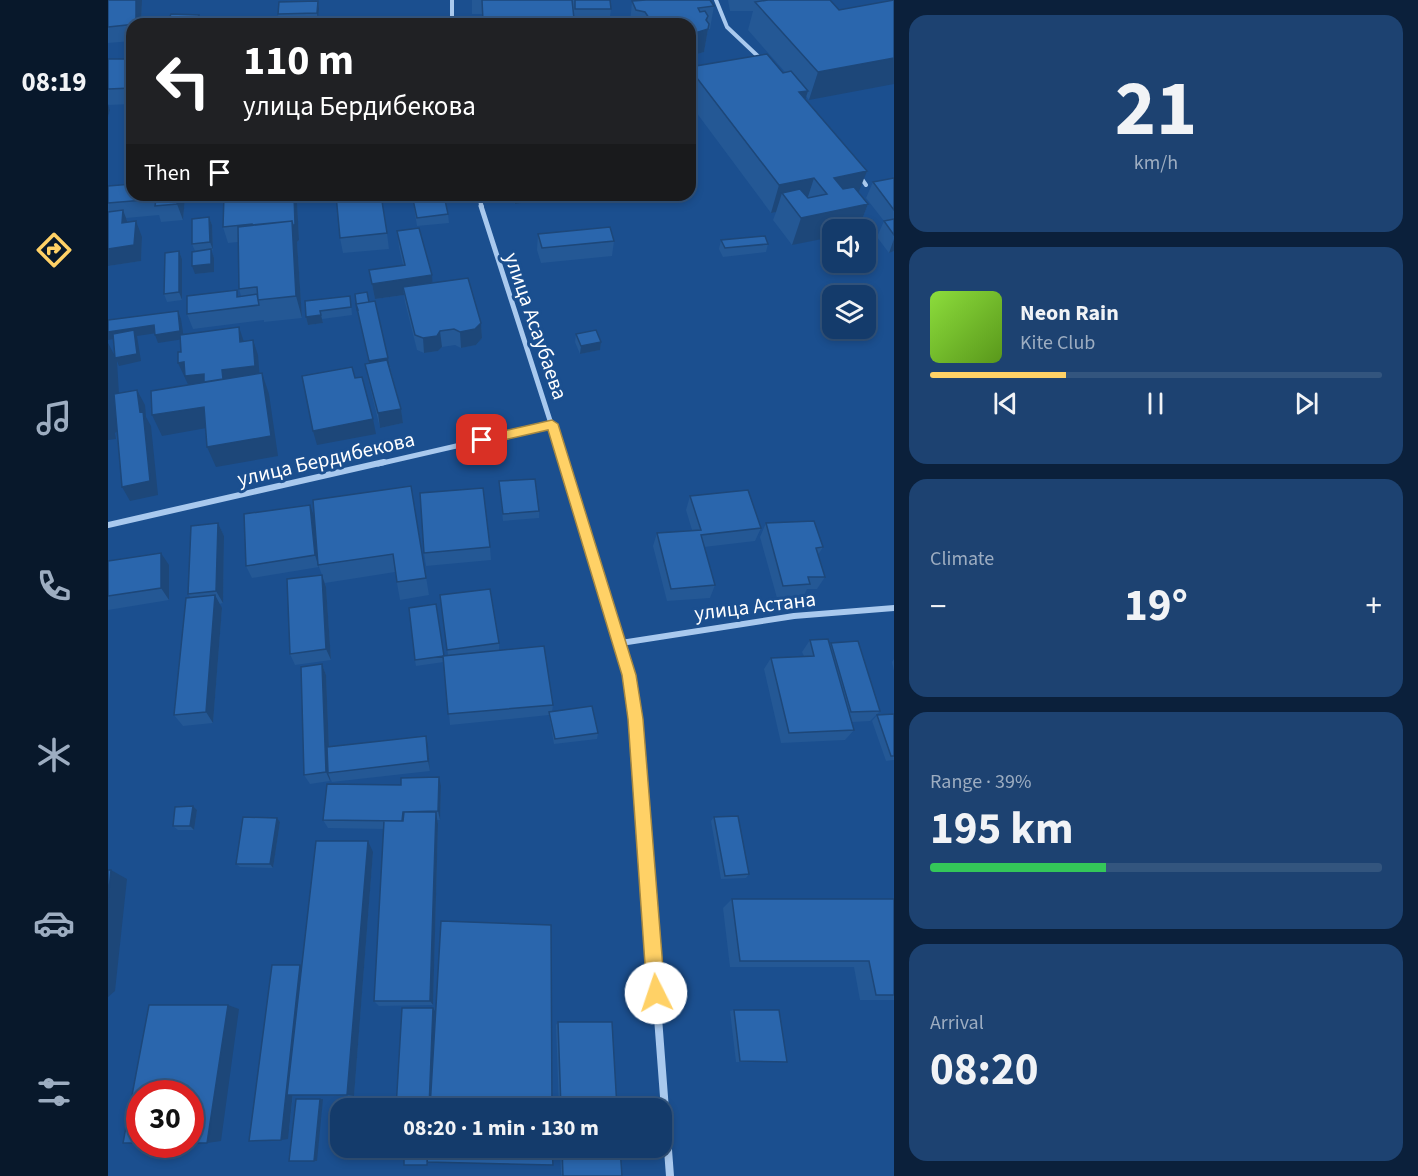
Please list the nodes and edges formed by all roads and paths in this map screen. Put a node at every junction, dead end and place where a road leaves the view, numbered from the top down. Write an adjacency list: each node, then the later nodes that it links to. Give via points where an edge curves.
1 (452, 0): 3 (street)
2 (716, 0): 4 (street, via 727,27)
3 (452, 18)
4 (767, 64)
5 (853, 166): 6 (street)
6 (866, 185)
7 (480, 201): 8 (street, улица Асаубаева, via 502,283)
8 (552, 424): 9 (street, улица Бердибекова); 11 (street, улица Асаубаева)
9 (108, 525)
10 (894, 608): 11 (street, улица Астана, via 794,616)
11 (621, 643): 12 (street, улица Асаубаева, via 635,719)
12 (670, 1176)

